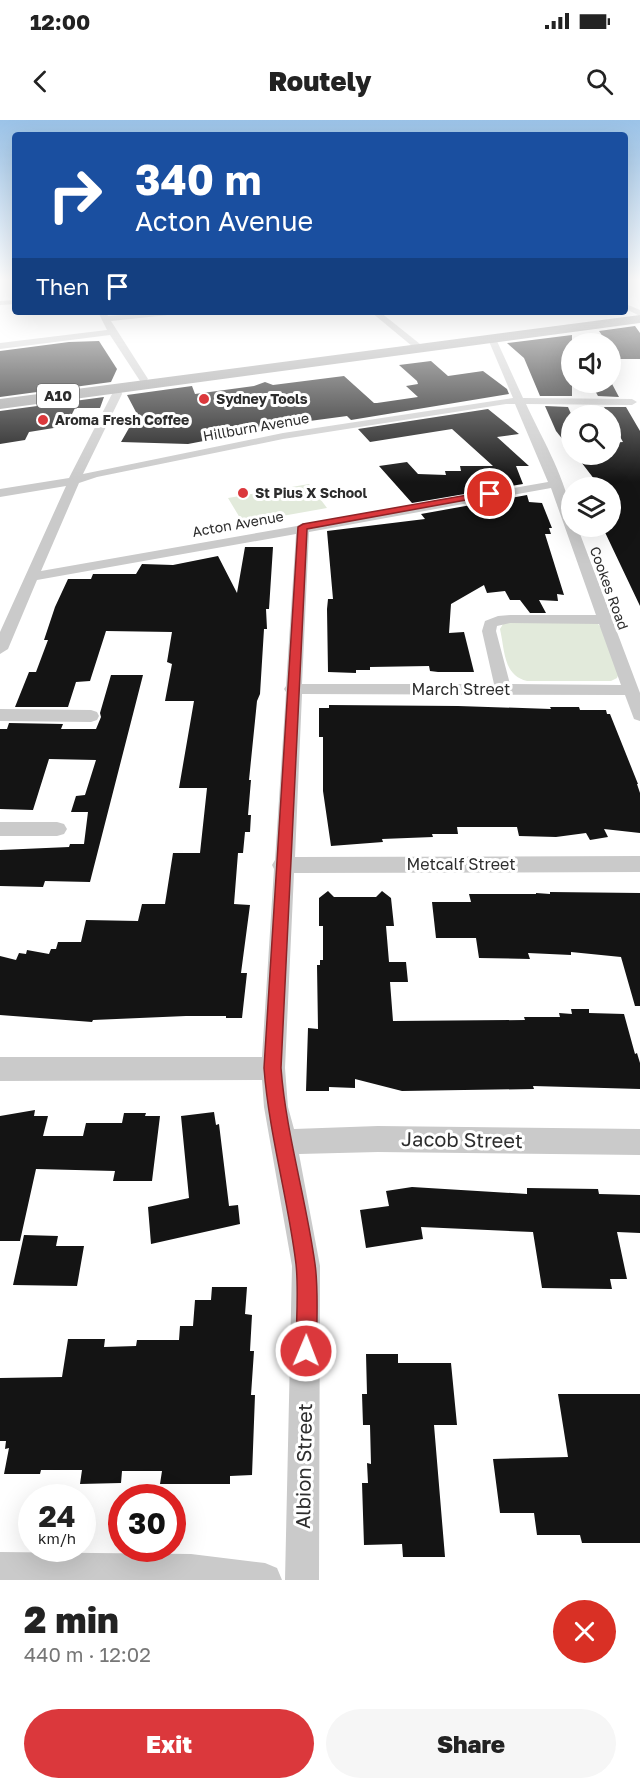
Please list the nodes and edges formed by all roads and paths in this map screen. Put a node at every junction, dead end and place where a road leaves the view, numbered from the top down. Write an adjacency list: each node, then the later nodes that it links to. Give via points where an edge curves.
1 (121, 346): 4 (street)
2 (417, 346): 4 (highway, A10)
3 (493, 346): 7 (street, Cookes Road)
4 (145, 382): 5 (highway, A10)
5 (115, 386): 6 (highway, A10); 9 (highway, A10); 10 (street, via 117,393)
6 (0, 398)
7 (520, 400): 8 (street, Hillburn Avenue); 10 (street, Hillburn Avenue, via 283,436); 11 (street, Cookes Road)
8 (632, 402)
9 (0, 404)
10 (74, 481): 12 (street, Hillburn Avenue); 14 (street)
11 (555, 484): 13 (street, Acton Avenue); 15 (street, Cookes Road)
12 (0, 492)
13 (303, 527): 14 (street, Acton Avenue); 17 (street, Albion Street)
14 (33, 577): 16 (street)
15 (604, 620): 18 (street, via 498,620 490,624); 19 (street, Cookes Road)
16 (0, 649)
17 (292, 689): 18 (street, March Street); 26 (street, Albion Street)
18 (503, 689): 19 (street, March Street)
19 (630, 690): 22 (street, Cookes Road)
20 (0, 715): 21 (street)
21 (91, 716)
22 (640, 716)
23 (0, 829): 24 (street)
24 (57, 829)
25 (640, 864): 26 (street, Metcalf Street)
26 (282, 865): 27 (street, Albion Street)
27 (273, 1068): 28 (street); 29 (street, Albion Street)
28 (0, 1069)
29 (284, 1142): 30 (street, Jacob Street); 33 (street, Albion Street, via 306,1266)
30 (640, 1142)
31 (0, 1569): 32 (street, via 191,1571)
32 (265, 1580)
33 (302, 1580)

